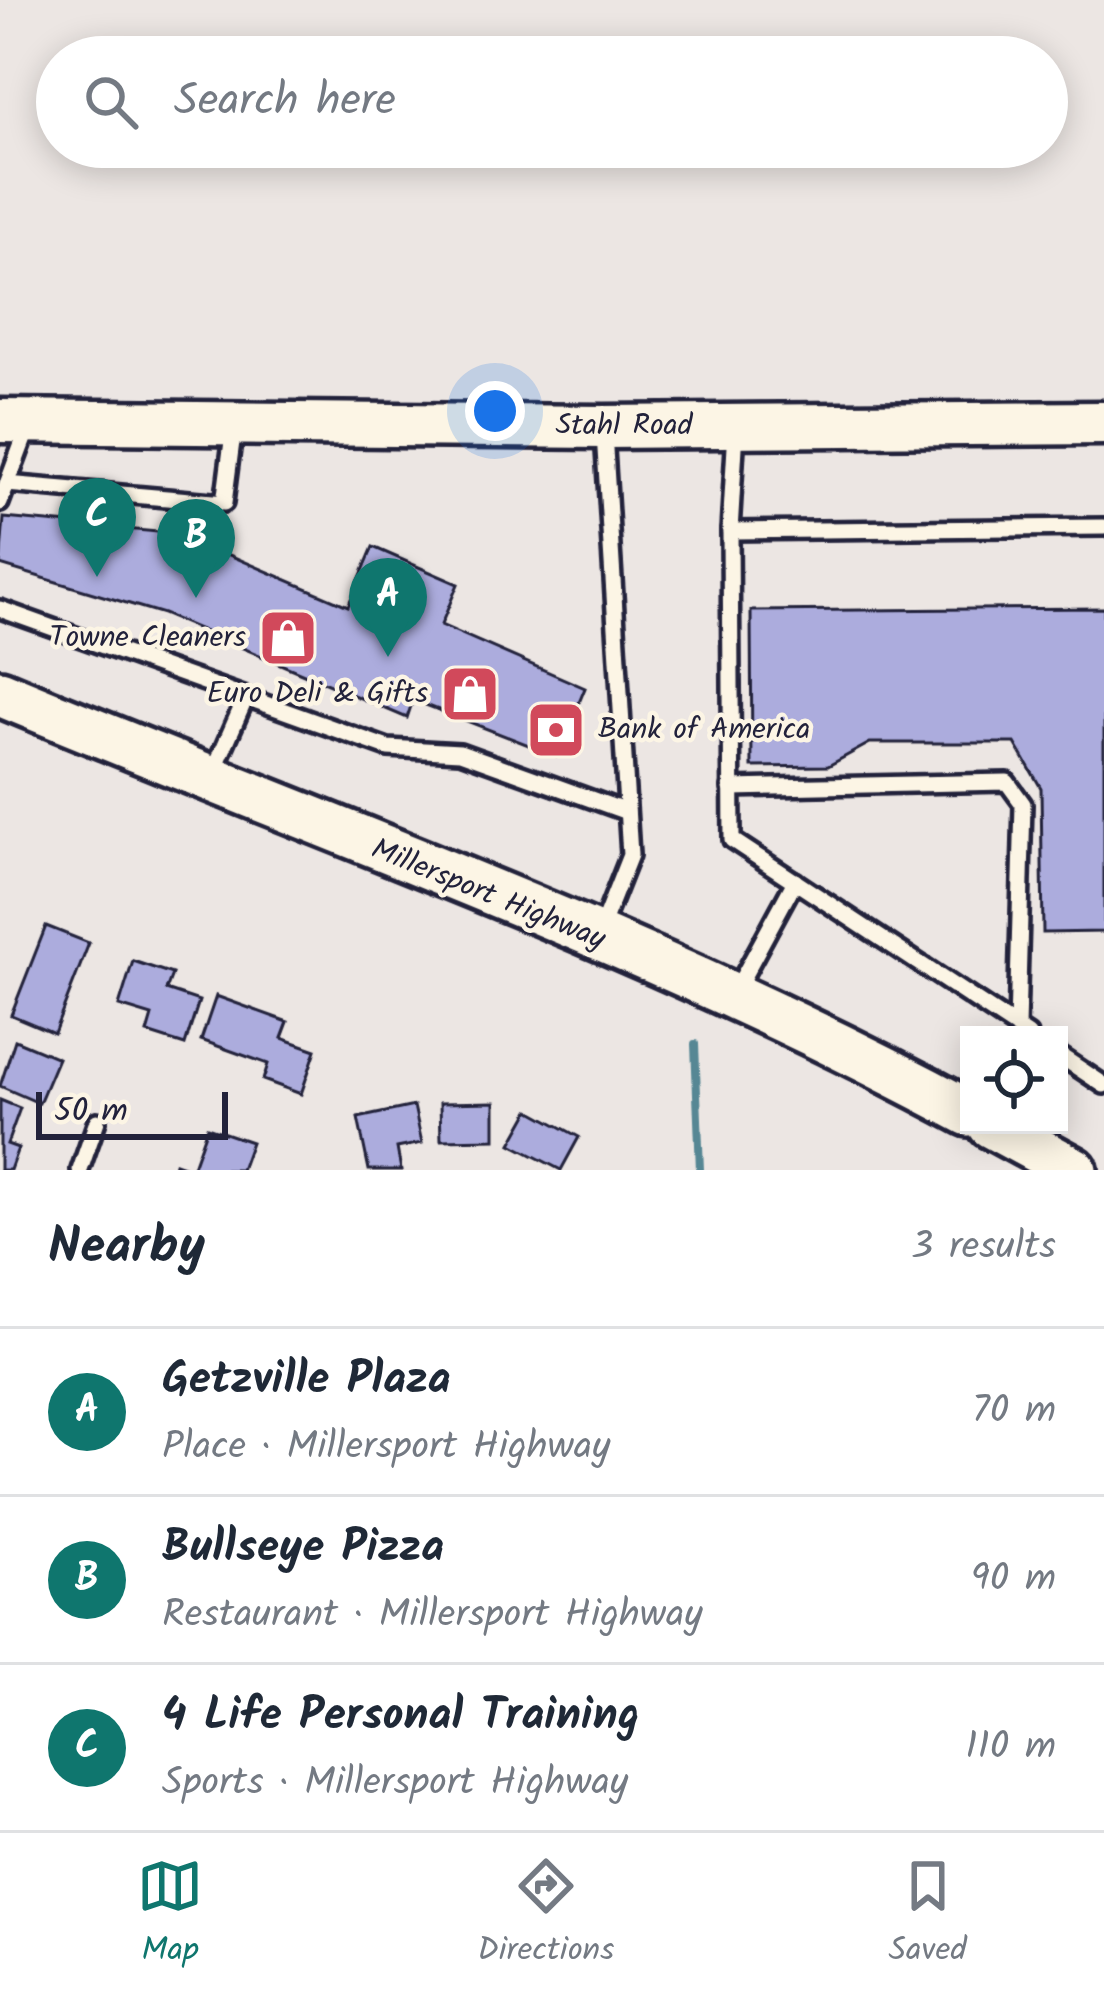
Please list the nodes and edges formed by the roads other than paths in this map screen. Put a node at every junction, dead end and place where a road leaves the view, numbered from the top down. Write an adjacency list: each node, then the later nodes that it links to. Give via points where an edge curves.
1 (15, 421): 2 (street, Stahl Road); 6 (lane)
2 (235, 423): 5 (street, Stahl Road); 6 (lane, via 224,503)
3 (1104, 423): 4 (street, Stahl Road)
4 (736, 426): 5 (street, Stahl Road); 9 (lane)
5 (604, 427): 15 (lane)
6 (7, 484): 7 (lane)
7 (0, 503)
8 (1104, 527): 9 (lane)
9 (730, 531): 14 (lane)
10 (0, 609): 12 (lane)
11 (0, 693): 13 (main road, Millersport Highway)
12 (246, 697): 13 (lane); 15 (lane, via 388,748 460,752)
13 (209, 781): 17 (main road, Millersport Highway)
14 (731, 788): 16 (lane, via 732,840); 20 (lane, via 1007,782 1023,804)
15 (627, 812): 17 (lane, via 630,855)
16 (795, 881): 18 (lane); 19 (lane)
17 (597, 939): 18 (main road, Millersport Highway)
18 (731, 998): 23 (main road, Millersport Highway)
19 (1015, 1026)
20 (1023, 1026)
21 (1068, 1061): 22 (lane)
22 (1104, 1084)
23 (960, 1108)
24 (97, 1121): 26 (lane)
25 (1008, 1134): 27 (main road)
26 (80, 1170)
27 (1074, 1170)

